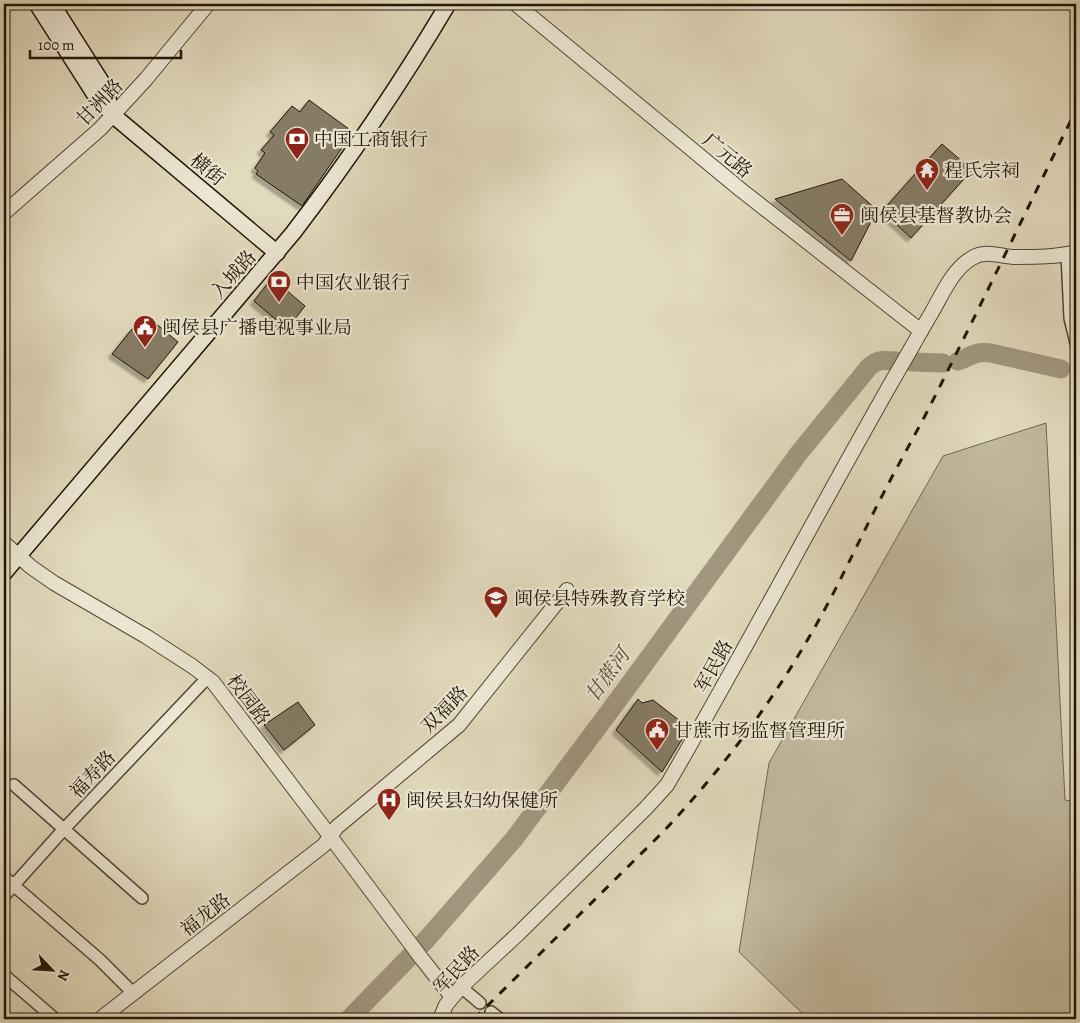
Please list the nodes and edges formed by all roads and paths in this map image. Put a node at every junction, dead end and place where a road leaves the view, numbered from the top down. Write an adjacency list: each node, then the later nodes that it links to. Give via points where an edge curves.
1 (38, 4): 7 (main road, 横街, via 95,96)
2 (52, 4): 7 (main road, via 104,86)
3 (208, 4): 7 (street, 甘洲路)
4 (439, 4): 9 (main road, 入城路, via 386,90)
5 (448, 4): 9 (main road, 入城路, via 364,135 314,206)
6 (516, 4): 11 (street, 广元路, via 741,190)
7 (114, 116): 8 (street, 甘洲路); 9 (main road, 横街)
8 (4, 213)
9 (275, 251): 13 (main road, 入城路)
10 (1071, 254): 11 (street, 军民路, via 1015,257 985,253 976,256 953,276); 12 (street, via 1070,318)
11 (920, 331): 25 (street, 军民路, via 667,785)
12 (1076, 343)
13 (9, 553): 14 (main road, 入城路); 16 (street, 校园路)
14 (4, 573)
15 (567, 590): 19 (street, 双福路, via 460,725)
16 (208, 678): 18 (street, 福寿路); 19 (street, 校园路)
17 (14, 784): 18 (street)
18 (64, 829): 21 (street, 福寿路); 23 (street)
19 (330, 836): 25 (street, 校园路, via 422,959); 26 (street, 福龙路, via 324,845)
20 (4, 877): 21 (street)
21 (13, 885): 22 (street, 福寿路); 26 (street)
22 (4, 896)
23 (142, 898)
24 (4, 975): 29 (street)
25 (456, 992): 27 (street); 31 (street, 军民路)
26 (133, 993): 30 (street, 福龙路)
27 (480, 1003)
28 (490, 1012): 32 (street)
29 (55, 1019)
30 (100, 1019)
31 (440, 1019)
32 (500, 1019)

